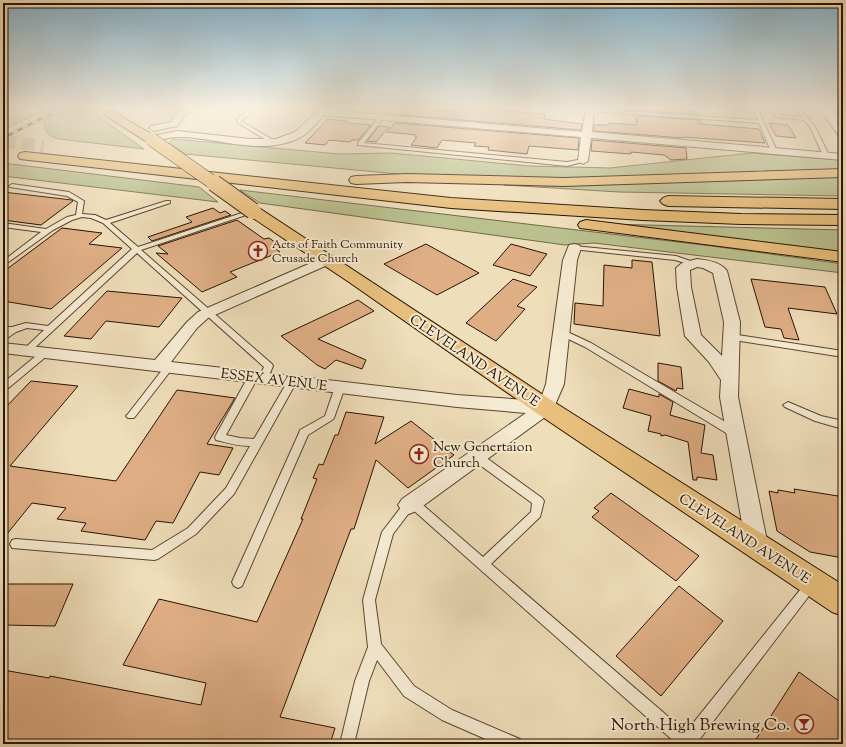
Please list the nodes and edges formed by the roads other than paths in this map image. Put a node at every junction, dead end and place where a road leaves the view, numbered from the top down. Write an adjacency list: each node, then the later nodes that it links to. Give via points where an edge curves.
1 (156, 143): 21 (main road, CLEVELAND AVENUE, bridge)
2 (361, 143): 12 (lane, via 567,164)
3 (586, 143): 12 (street)
4 (679, 143): 8 (street)
5 (770, 143): 8 (lane)
6 (820, 143): 9 (lane)
7 (44, 146): 14 (main road)
8 (774, 151): 9 (street)
9 (826, 155): 11 (street)
10 (25, 156): 16 (main road)
11 (843, 157)
12 (583, 160)
13 (843, 174): 14 (main road, via 564,182 481,182 407,178)
14 (356, 180): 17 (main road)
15 (12, 186): 22 (lane, via 69,194 82,201)
16 (402, 199): 23 (main road, via 644,215); 31 (main road, via 500,215)
17 (608, 199)
18 (652, 200): 20 (main road)
19 (168, 202): 24 (lane)
20 (843, 204)
21 (253, 211): 28 (lane); 32 (main road, CLEVELAND AVENUE)
22 (79, 215): 24 (lane, via 95,216); 26 (lane, via 65,219)
23 (843, 220)
24 (105, 222): 28 (lane)
25 (3, 225): 26 (lane)
26 (49, 231): 30 (lane)
27 (574, 248): 34 (lane, via 676,258); 39 (street, via 570,260)
28 (137, 250): 35 (lane); 37 (lane)
29 (3, 256): 30 (lane)
30 (13, 257): 33 (lane)
31 (843, 257)
32 (327, 260): 35 (street); 53 (main road, CLEVELAND AVENUE)
33 (3, 264)
34 (695, 264): 40 (street, via 713,266 720,271 732,322); 48 (street, via 683,268 693,336 715,358)
35 (209, 312): 46 (street, via 192,325); 47 (lane, via 269,366)
36 (3, 329): 38 (lane)
37 (51, 329): 38 (lane, via 26,325); 43 (lane)
38 (13, 330): 41 (lane)
39 (561, 332): 53 (street, via 554,390); 56 (lane, via 588,345)
40 (731, 337): 45 (lane); 48 (street)
41 (3, 338)
42 (3, 348): 43 (street, ESSEX AVENUE)
43 (26, 351): 44 (street, ESSEX AVENUE)
44 (45, 353): 46 (street, ESSEX AVENUE); 51 (lane)
45 (843, 354)
46 (164, 366): 47 (street, ESSEX AVENUE); 54 (lane)
47 (258, 377): 49 (street, ESSEX AVENUE); 57 (lane, via 220,437)
48 (730, 380): 56 (street, via 729,397)
49 (292, 381): 50 (street, ESSEX AVENUE); 57 (lane)
50 (340, 387): 53 (street, ESSEX AVENUE, via 464,402); 63 (lane, via 329,418 304,433)
51 (3, 388)
52 (788, 405): 55 (lane, via 818,419)
53 (546, 408): 58 (street); 61 (main road, CLEVELAND AVENUE)
54 (131, 416)
55 (843, 425)
56 (736, 433): 61 (street)
57 (257, 443): 60 (lane, via 230,491 192,531 154,556)
58 (477, 456): 59 (street); 62 (lane, via 538,502 536,514)
59 (411, 503): 62 (lane); 66 (lane, via 388,532 369,600)
60 (16, 544)
61 (757, 546): 64 (main road, CLEVELAND AVENUE)
62 (484, 563): 67 (lane)
63 (238, 582)
64 (813, 582): 65 (main road, CLEVELAND AVENUE); 67 (lane)
65 (843, 602)
66 (375, 647): 68 (lane, via 362,682); 69 (lane, via 409,691 447,715)
67 (683, 742)
68 (347, 744)
69 (514, 744)

